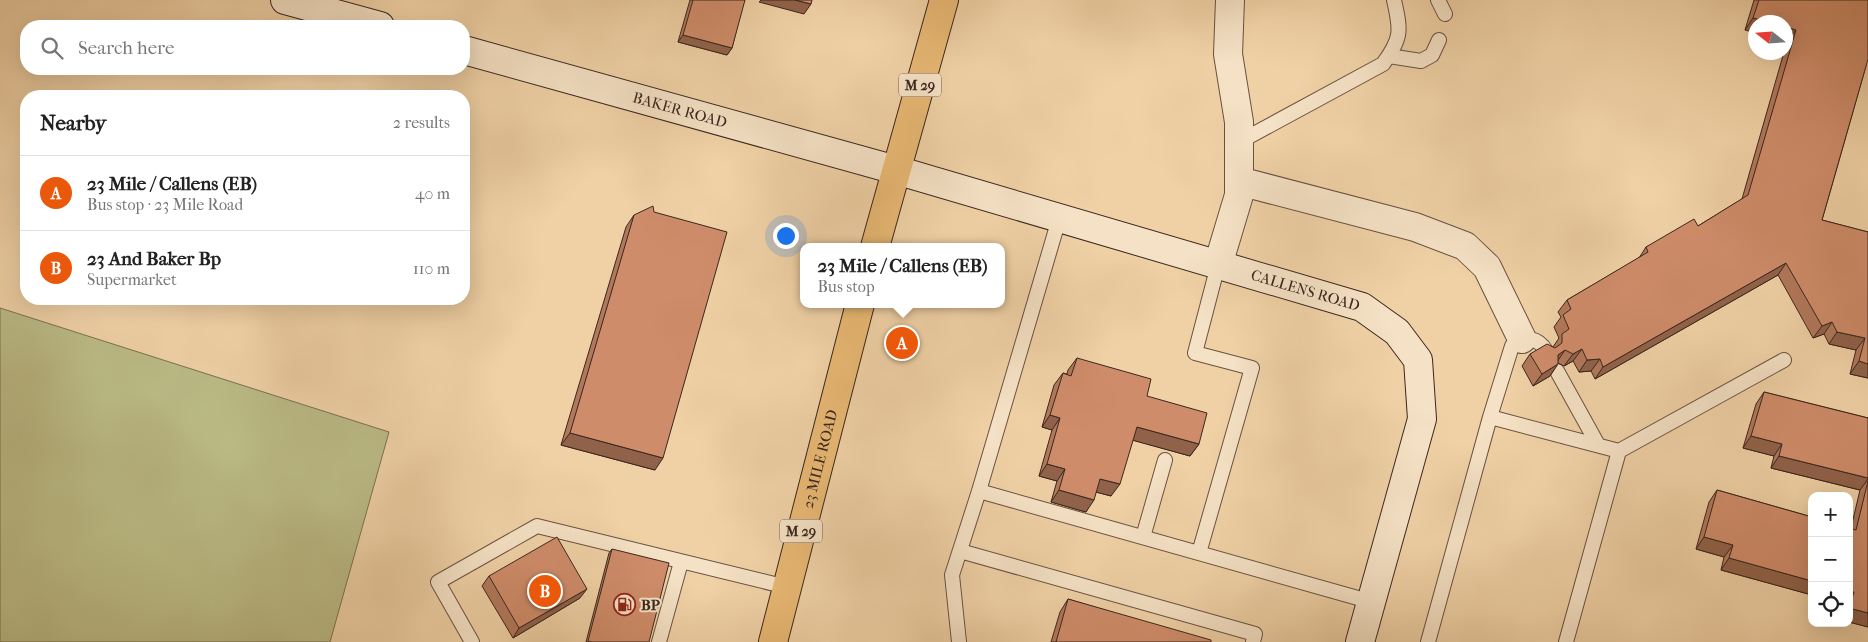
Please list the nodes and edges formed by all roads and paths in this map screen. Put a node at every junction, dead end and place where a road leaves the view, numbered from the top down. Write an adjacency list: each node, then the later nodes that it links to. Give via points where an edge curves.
1 (285, 0): 7 (street)
2 (944, 0): 12 (main road, M 29)
3 (1230, 0): 11 (street, via 1228,54)
4 (1394, 0): 10 (lane, via 1399,29 1395,48)
5 (1438, 0): 6 (lane)
6 (1445, 14)
7 (358, 20)
8 (1439, 40): 10 (lane, via 1432,55 1421,60)
9 (470, 52): 12 (street, BAKER ROAD)
10 (1389, 56): 11 (lane, via 1383,64)
11 (1239, 142): 13 (street)
12 (896, 170): 14 (street, CALLENS ROAD); 15 (main road, M 29)
13 (1239, 181): 16 (street, via 1239,195); 18 (street, via 1415,227 1465,246 1487,266)
14 (1059, 218): 16 (street, CALLENS ROAD); 26 (lane)
15 (876, 243)
16 (1218, 265): 29 (lane, via 1195,353 1252,368); 32 (street, CALLENS ROAD, via 1362,308 1397,332 1418,360 1422,419)
17 (859, 308): 31 (main road, 23 MILE ROAD / M 29)
18 (1522, 339): 19 (lane, via 1537,341); 22 (lane, via 1512,346)
19 (1546, 351)
20 (1784, 360): 24 (lane)
21 (1557, 371): 23 (lane)
22 (1490, 417): 23 (lane); 39 (lane)
23 (1598, 445): 24 (lane)
24 (1619, 451): 40 (lane)
25 (1165, 460): 27 (lane)
26 (980, 491): 27 (lane); 28 (lane)
27 (1143, 537): 29 (lane)
28 (960, 551): 36 (lane, via 952,575); 37 (lane, via 1255,634)
29 (1199, 553): 32 (lane)
30 (680, 562): 31 (lane); 33 (lane, via 538,526 438,582); 34 (lane)
31 (787, 587): 35 (main road, 23 MILE ROAD / M 29)
32 (1372, 602): 38 (street, CALLENS ROAD)
33 (472, 642)
34 (659, 642)
35 (773, 642)
36 (959, 642)
37 (1253, 642)
38 (1360, 642)
39 (1428, 642)
40 (1566, 642)

